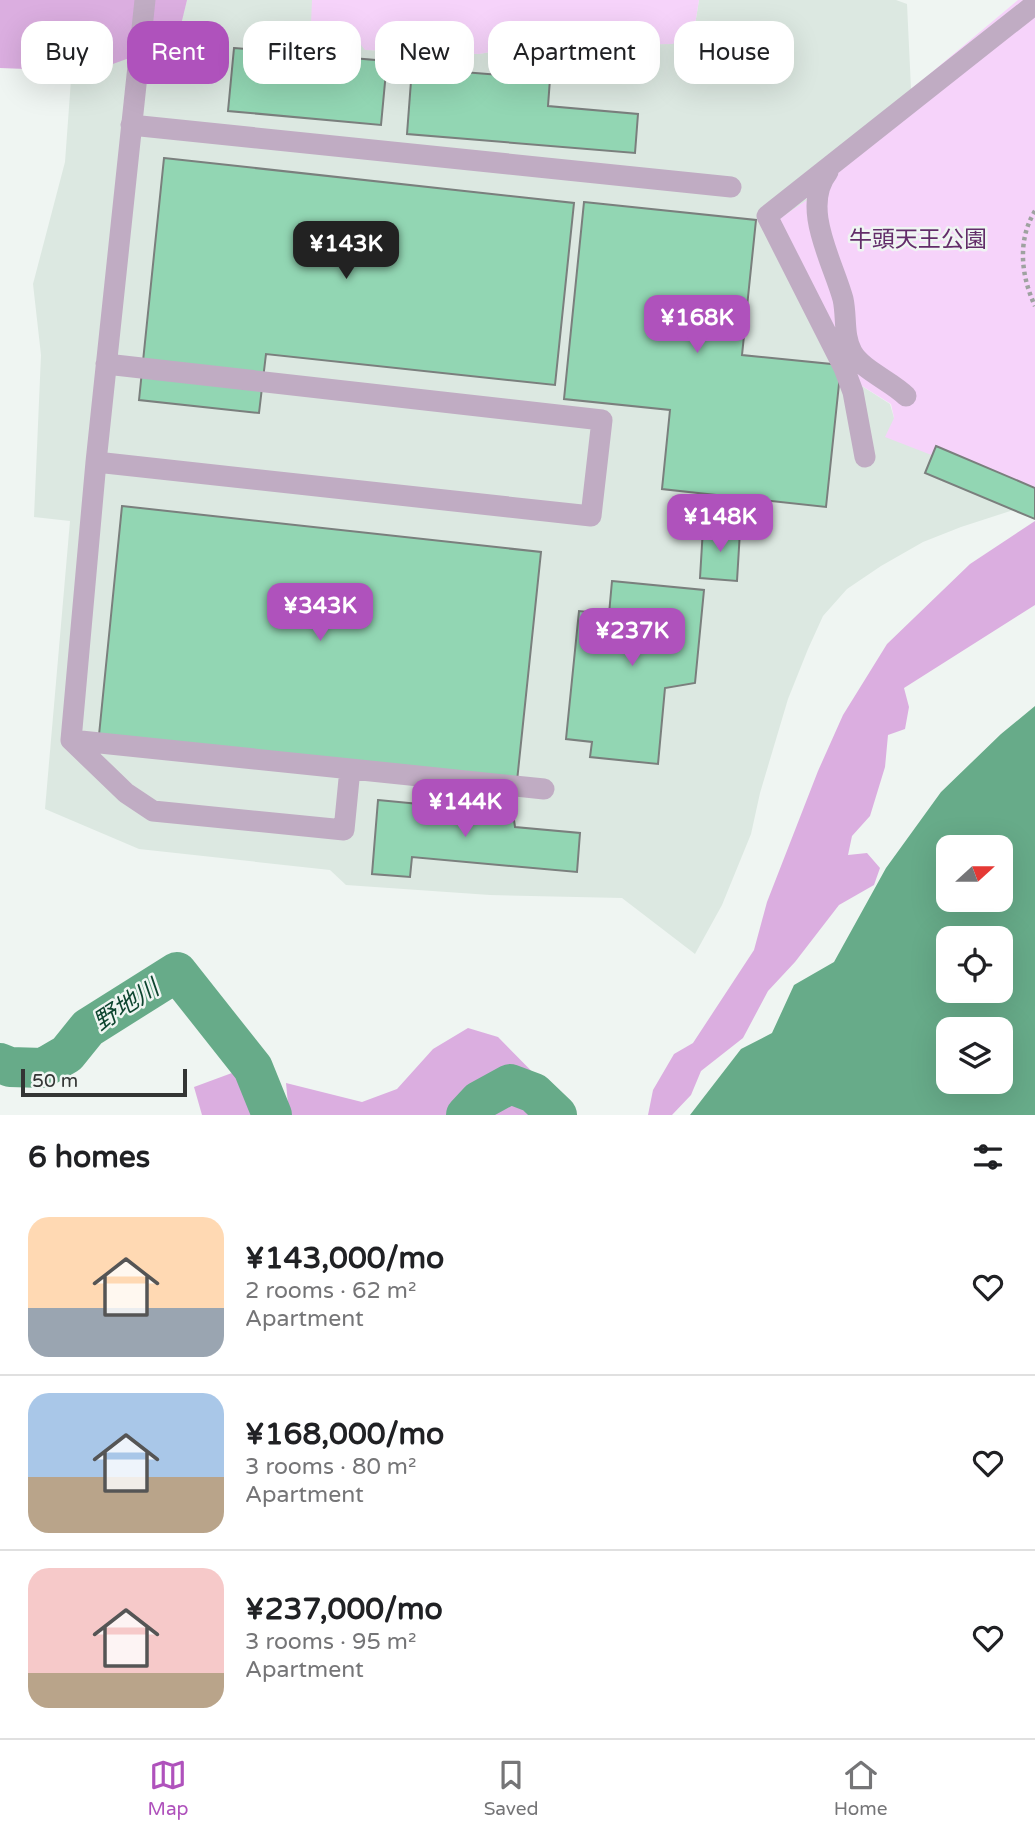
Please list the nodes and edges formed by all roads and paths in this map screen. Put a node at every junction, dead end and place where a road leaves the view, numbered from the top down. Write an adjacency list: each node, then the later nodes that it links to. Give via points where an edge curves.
1 (145, 0): 3 (street)
2 (1035, 4): 4 (street)
3 (131, 125): 5 (street); 8 (street)
4 (836, 162): 9 (street, via 819,188 817,214 843,300 848,344 863,364); 10 (street, via 767,216 844,368)
5 (731, 187)
6 (1035, 211): 7 (path, via 1023,254)
7 (1035, 306)
8 (106, 364): 11 (street); 11 (street, via 602,419 591,516)
9 (906, 396)
10 (865, 457)
11 (96, 462): 12 (street)
12 (71, 740): 13 (street); 13 (street, via 126,793 153,811 166,813 344,830)
13 (350, 769): 14 (street)
14 (544, 789)

